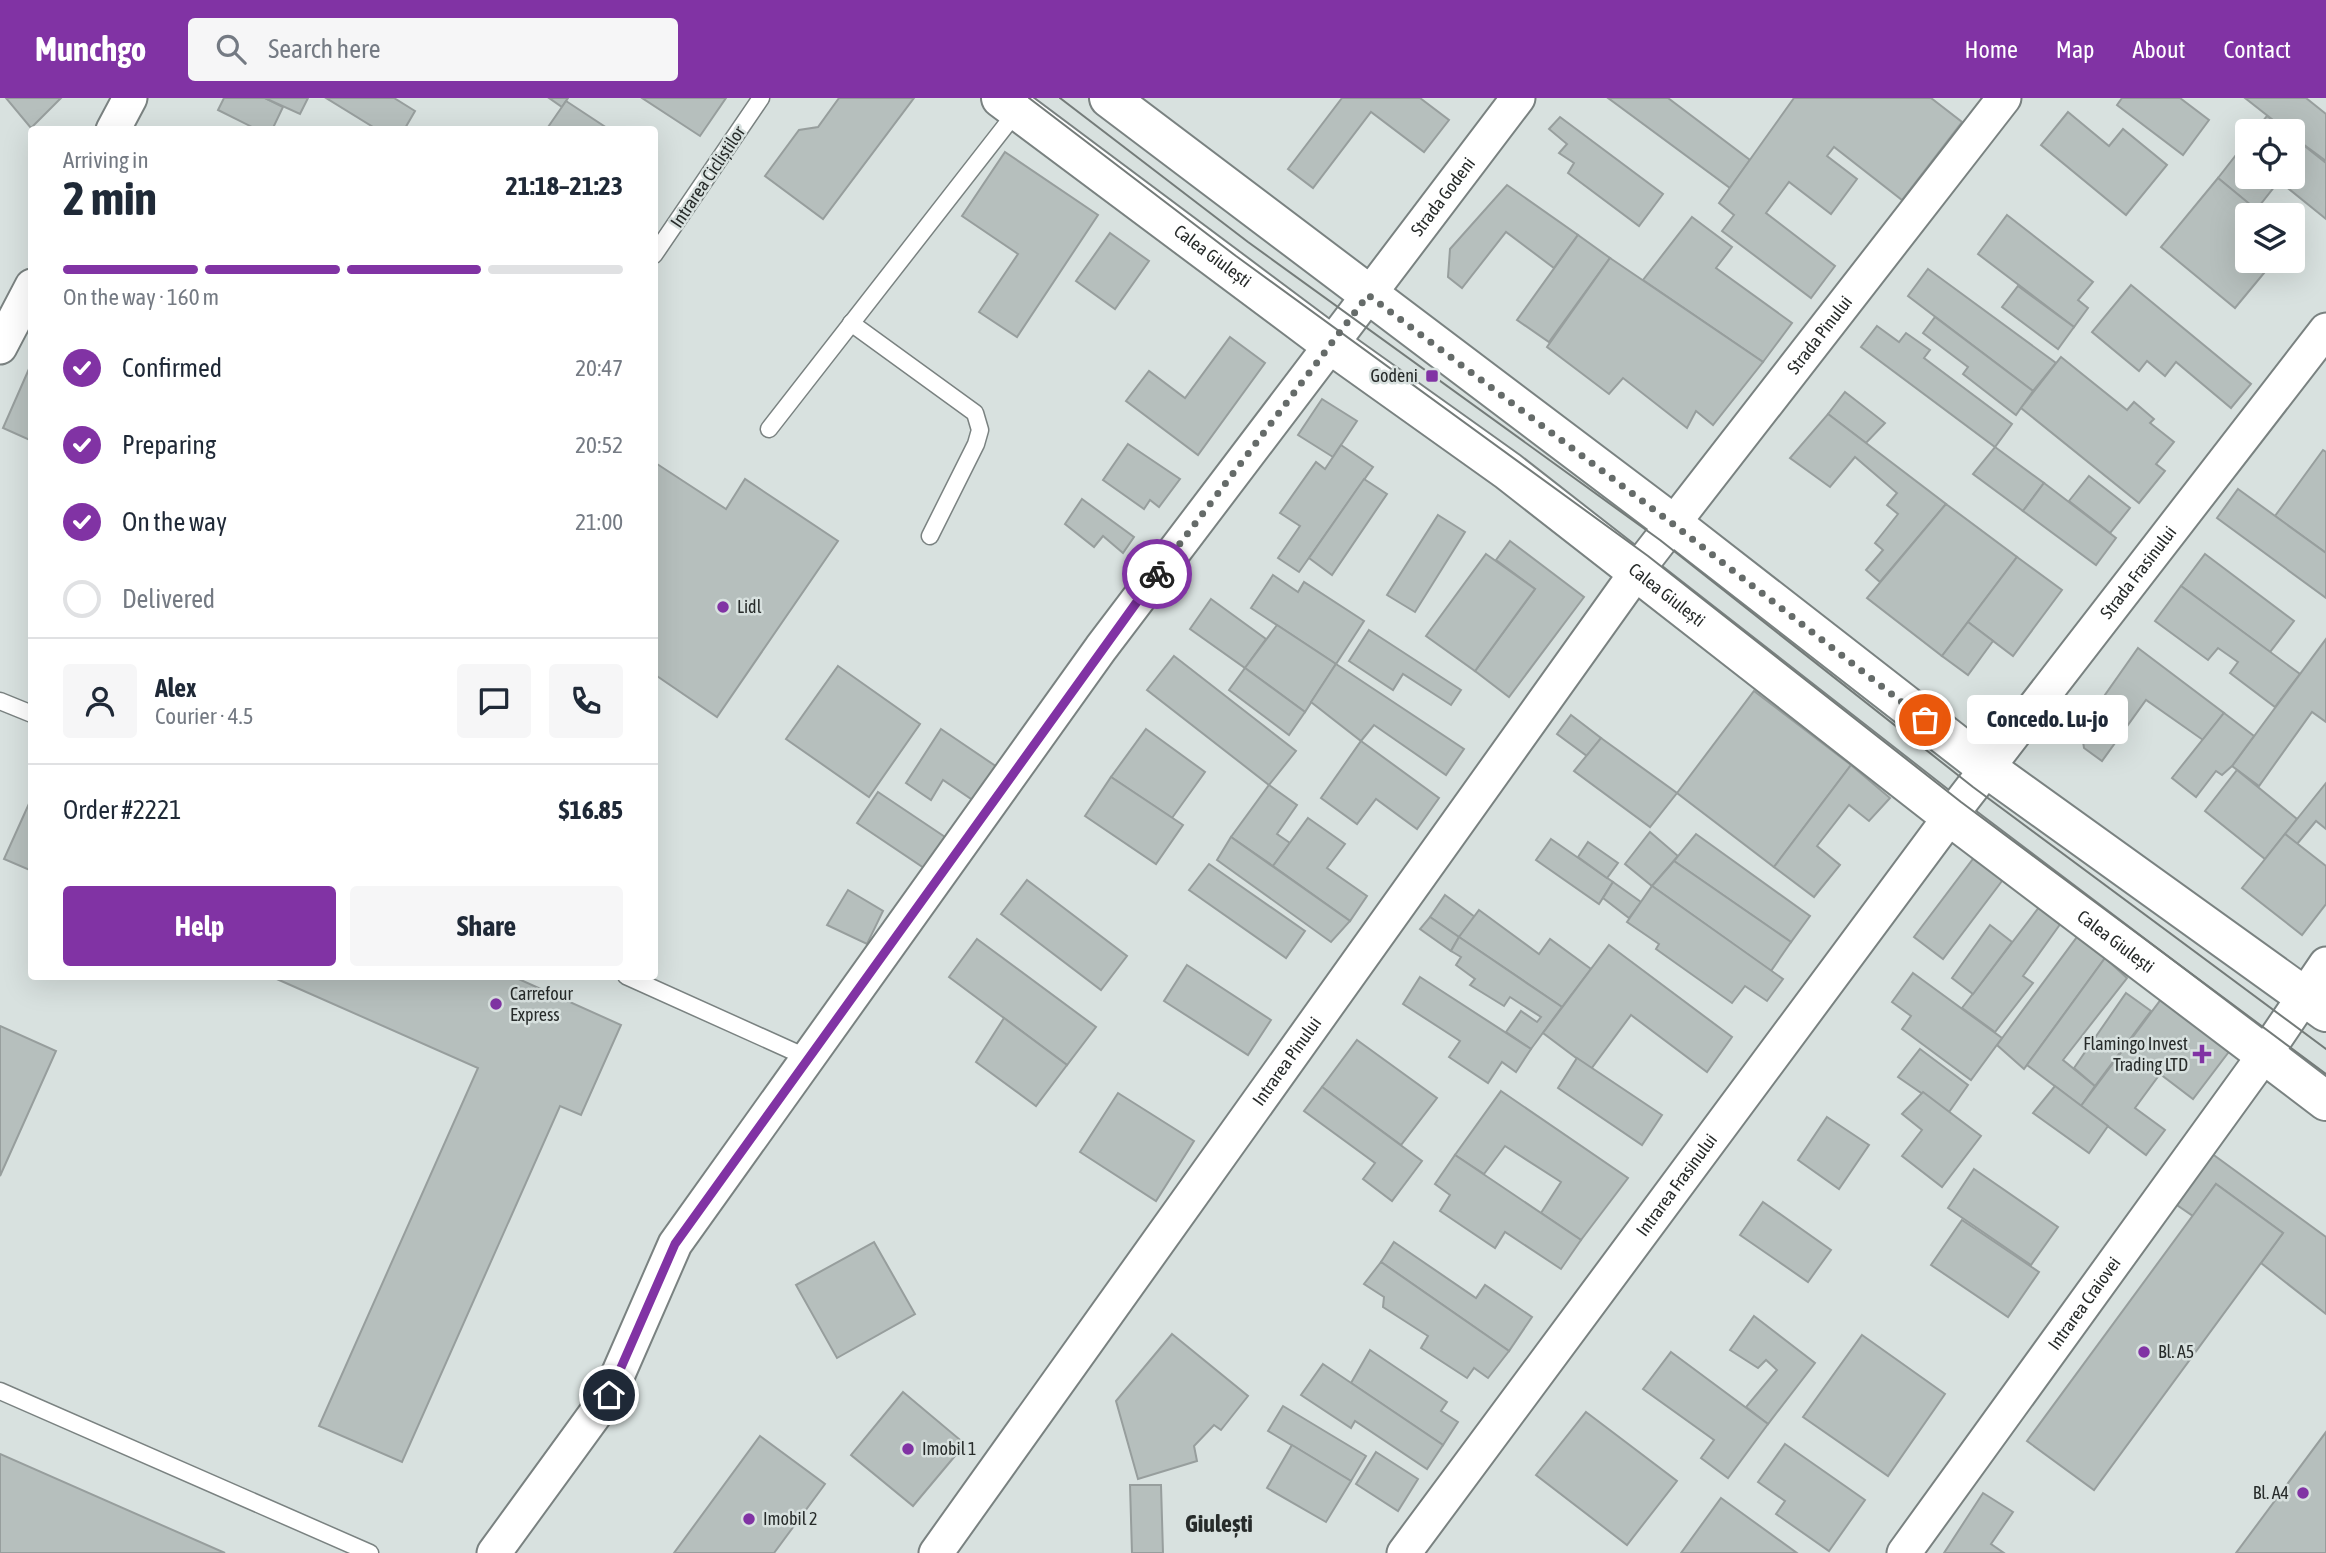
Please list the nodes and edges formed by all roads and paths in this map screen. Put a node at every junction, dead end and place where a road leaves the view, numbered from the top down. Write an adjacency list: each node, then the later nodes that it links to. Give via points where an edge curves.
1 (130, 98): 7 (street)
2 (761, 98): 8 (lane, Intrarea Cicliștilor)
3 (1109, 98): 10 (main road)
4 (1518, 98): 10 (street, Strada Godeni)
5 (2004, 98): 16 (street, Strada Pinului)
6 (1015, 102): 11 (lane); 13 (main road, Calea Giulești)
7 (115, 126)
8 (658, 250)
9 (28, 294): 14 (street)
10 (1368, 295): 13 (street, Strada Godeni); 16 (main road)
11 (851, 323): 15 (lane); 17 (lane, via 980,421 976,444)
12 (2326, 330): 21 (street, Strada Frasinului)
13 (1330, 344): 18 (main road, Calea Giulești, via 1508,471); 27 (street, Strada Godeni, via 1101,648)
14 (0, 347)
15 (769, 429)
16 (1673, 524): 18 (street, Strada Pinului); 21 (main road)
17 (930, 536)
18 (1637, 572): 22 (main road, Calea Giulești); 32 (street, Intrarea Pinului)
19 (0, 701): 20 (lane)
20 (28, 713)
21 (1988, 769): 22 (street, Strada Frasinului); 25 (main road)
22 (1951, 817): 26 (main road, Calea Giulești); 33 (street, Intrarea Frasinului)
23 (2326, 964): 25 (street, Intrarea Craiovei)
24 (635, 980): 27 (lane)
25 (2315, 1003): 26 (street, Intrarea Craiovei)
26 (2265, 1055): 28 (main road, Calea Giulești); 34 (street, Intrarea Craiovei)
27 (808, 1058): 31 (street, Strada Godeni, via 675,1244 609,1395)
28 (2326, 1101)
29 (0, 1391): 30 (lane)
30 (370, 1553)
31 (494, 1553)
32 (936, 1553)
33 (1404, 1553)
34 (1904, 1553)

